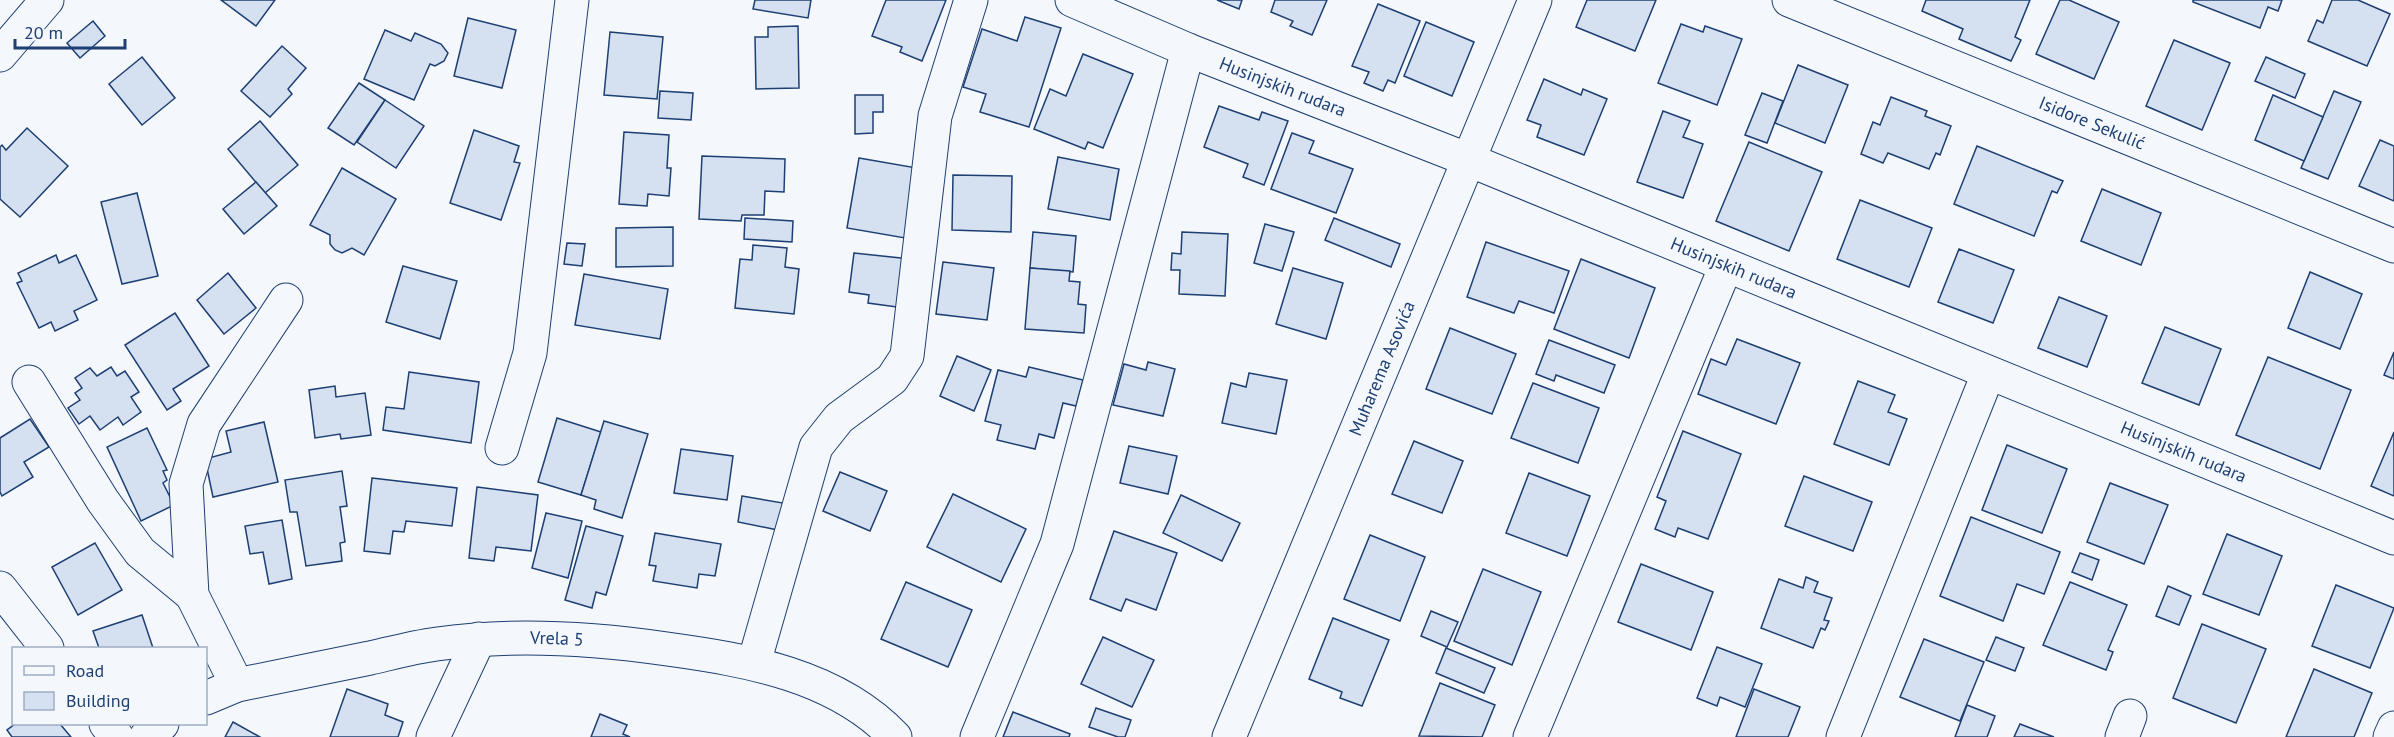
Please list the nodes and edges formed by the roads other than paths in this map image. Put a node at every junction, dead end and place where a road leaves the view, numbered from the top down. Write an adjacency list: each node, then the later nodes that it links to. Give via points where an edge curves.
1 (47, 0): 8 (street)
2 (572, 0): 15 (street, via 530,353)
3 (971, 0): 21 (street, via 935,116 907,357 892,379 839,418 816,447)
4 (1072, 0): 7 (street, Husinjskih rudara)
5 (1535, 0): 9 (street, Muharema Asovića)
6 (1789, 0): 10 (street, Isidore Sekulić)
7 (1188, 50): 9 (street, Husinjskih rudara); 31 (street, via 1057,544)
8 (0, 56)
9 (1469, 160): 11 (street, Husinjskih rudara); 32 (street, Muharema Asovića)
10 (2394, 246)
11 (1726, 266): 13 (street, Husinjskih rudara); 33 (street)
12 (286, 300): 18 (street, via 204,424 186,484)
13 (1988, 374): 16 (street, Husinjskih rudara); 34 (street)
14 (29, 382): 18 (street, via 103,501 140,552)
15 (502, 447)
16 (2394, 538)
17 (0, 588): 20 (street)
18 (192, 596): 22 (street)
19 (479, 639): 21 (street, Vrela 5, via 573,638); 22 (street, Vrela 5, via 435,644); 29 (street)
20 (46, 647)
21 (754, 663): 30 (street, Vrela 5, via 835,693 862,709)
22 (237, 685): 23 (street, Vrela 5)
23 (207, 698)
24 (108, 725): 27 (street)
25 (160, 725): 28 (street)
26 (2394, 728): 35 (street)
27 (117, 737)
28 (146, 737)
29 (433, 737)
30 (895, 737)
31 (977, 737)
32 (1229, 737)
33 (1530, 737)
34 (1843, 737)
35 (2390, 737)

